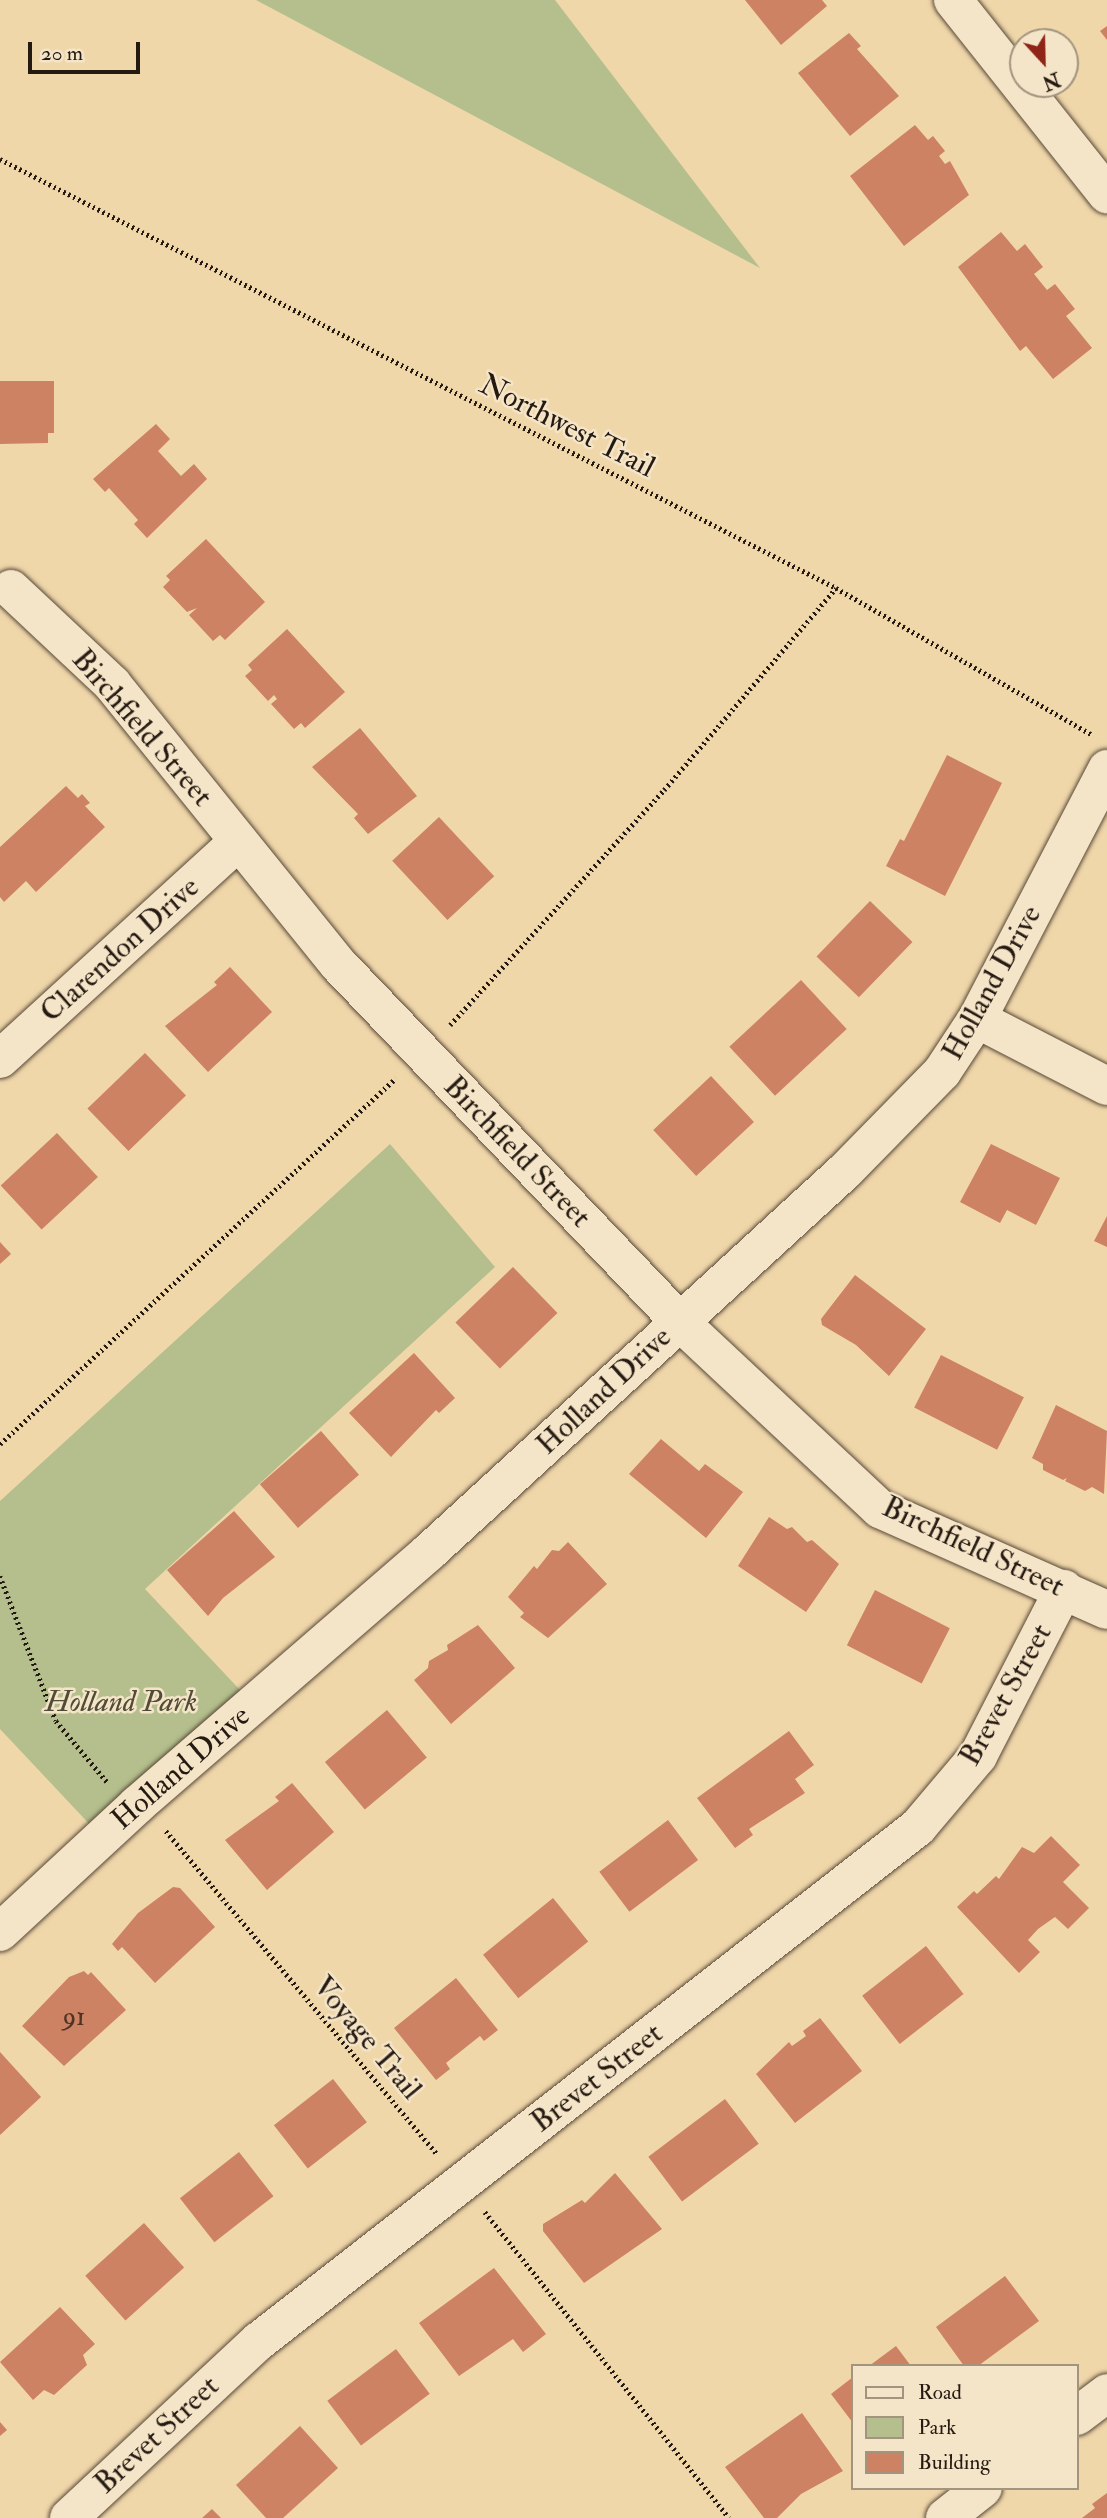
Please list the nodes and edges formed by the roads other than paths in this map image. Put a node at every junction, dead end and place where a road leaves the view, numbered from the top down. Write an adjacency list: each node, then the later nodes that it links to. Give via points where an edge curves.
1 (953, 0): 2 (street)
2 (1107, 194)
3 (11, 589): 5 (street, Birchfield Street, via 113,684)
4 (1101, 752): 6 (street, Holland Drive)
5 (239, 841): 7 (street, Clarendon Drive); 9 (street, Birchfield Street, via 338,964)
6 (978, 1019): 8 (street); 9 (street, Holland Drive, via 942,1072 845,1171)
7 (0, 1059)
8 (1107, 1086)
9 (679, 1321): 10 (street, Birchfield Street, via 880,1509); 12 (street, Holland Drive, via 429,1552 136,1805)
10 (1065, 1589): 11 (street, Birchfield Street); 16 (street, Brevet Street, via 978,1756 918,1826 259,2340)
11 (1107, 1610)
12 (0, 1932)
13 (1107, 2393): 14 (street)
14 (1079, 2414)
15 (980, 2490): 17 (street)
16 (69, 2518)
17 (945, 2518)

